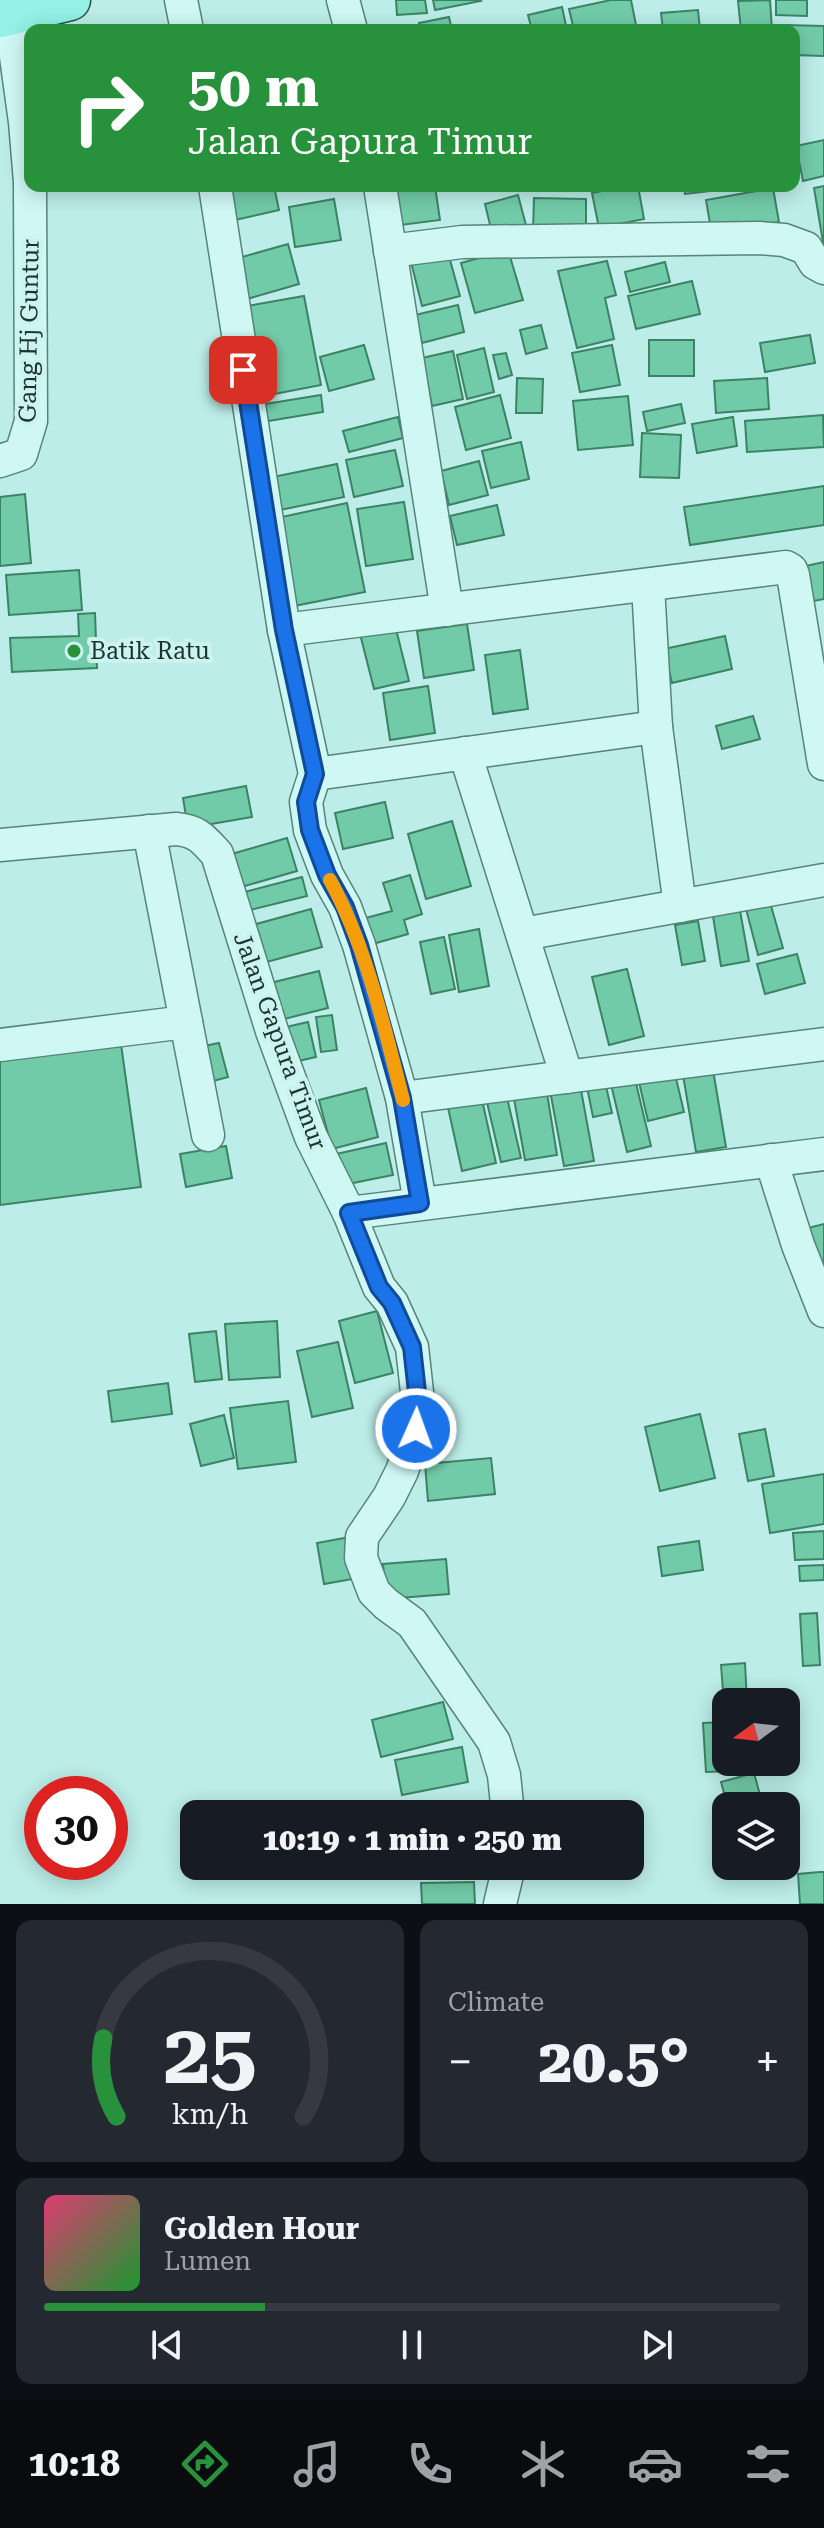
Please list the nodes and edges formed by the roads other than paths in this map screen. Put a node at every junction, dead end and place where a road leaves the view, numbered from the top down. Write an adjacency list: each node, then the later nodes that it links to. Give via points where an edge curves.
1 (70, 0): 4 (main road)
2 (181, 0): 5 (street)
3 (343, 0): 6 (street)
4 (5, 15): 7 (street, Gang Hj Guntur)
5 (186, 24)
6 (349, 24)
7 (24, 117)
8 (30, 192): 13 (street, Gang Hj Guntur, via 31,421 21,454)
9 (216, 192): 16 (street)
10 (381, 192): 11 (street)
11 (390, 251): 12 (street, via 462,242 759,238 806,248); 15 (street)
12 (824, 268)
13 (0, 461)
14 (648, 586): 15 (street); 17 (street); 19 (street, via 791,570)
15 (447, 610): 16 (street)
16 (284, 630): 20 (street)
17 (656, 727): 18 (street); 24 (street)
18 (465, 753): 20 (street); 25 (street)
19 (824, 764)
20 (315, 774): 30 (street, via 306,802 310,830 359,945)
21 (149, 831): 22 (street, Jalan Gapura Timur); 26 (street); 35 (street, Jalan Gapura Timur, via 191,830 217,854 286,1071)
22 (0, 845)
23 (824, 880): 24 (street)
24 (680, 906): 25 (street)
25 (523, 934): 29 (street)
26 (186, 1022): 28 (street); 31 (street)
27 (824, 1044): 29 (street)
28 (0, 1045)
29 (567, 1077): 30 (street)
30 (402, 1098): 34 (street)
31 (208, 1135)
32 (824, 1154): 33 (street)
33 (771, 1160): 34 (street); 36 (street)
34 (420, 1203): 35 (street)
35 (349, 1213): 37 (street, Jalan Gapura Timur, via 379,1287 412,1347 418,1401 416,1429 402,1471 362,1537 361,1558 374,1592 412,1623 494,1742)
36 (824, 1311)
37 (507, 1800)
38 (506, 1880): 39 (street)
39 (500, 1904)

